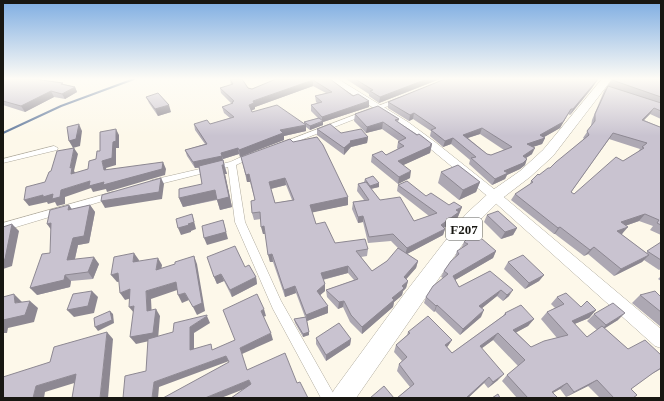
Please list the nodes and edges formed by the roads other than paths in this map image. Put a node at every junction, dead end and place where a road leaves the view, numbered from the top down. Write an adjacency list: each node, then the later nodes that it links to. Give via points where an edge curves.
1 (362, 98): 4 (street)
2 (406, 98): 4 (street)
3 (594, 98): 12 (main road, F207, via 548,153)
4 (379, 108): 5 (street); 12 (street, via 405,124)
5 (274, 147)
6 (54, 148): 8 (street)
7 (260, 152): 9 (street)
8 (3, 161)
9 (232, 164): 10 (street); 15 (street, via 240,222 276,305)
10 (145, 185)
11 (123, 192): 13 (street)
12 (495, 196): 14 (street); 16 (main road, F207, via 472,218)
13 (3, 228)
14 (661, 340)
15 (329, 398)
16 (342, 398)

